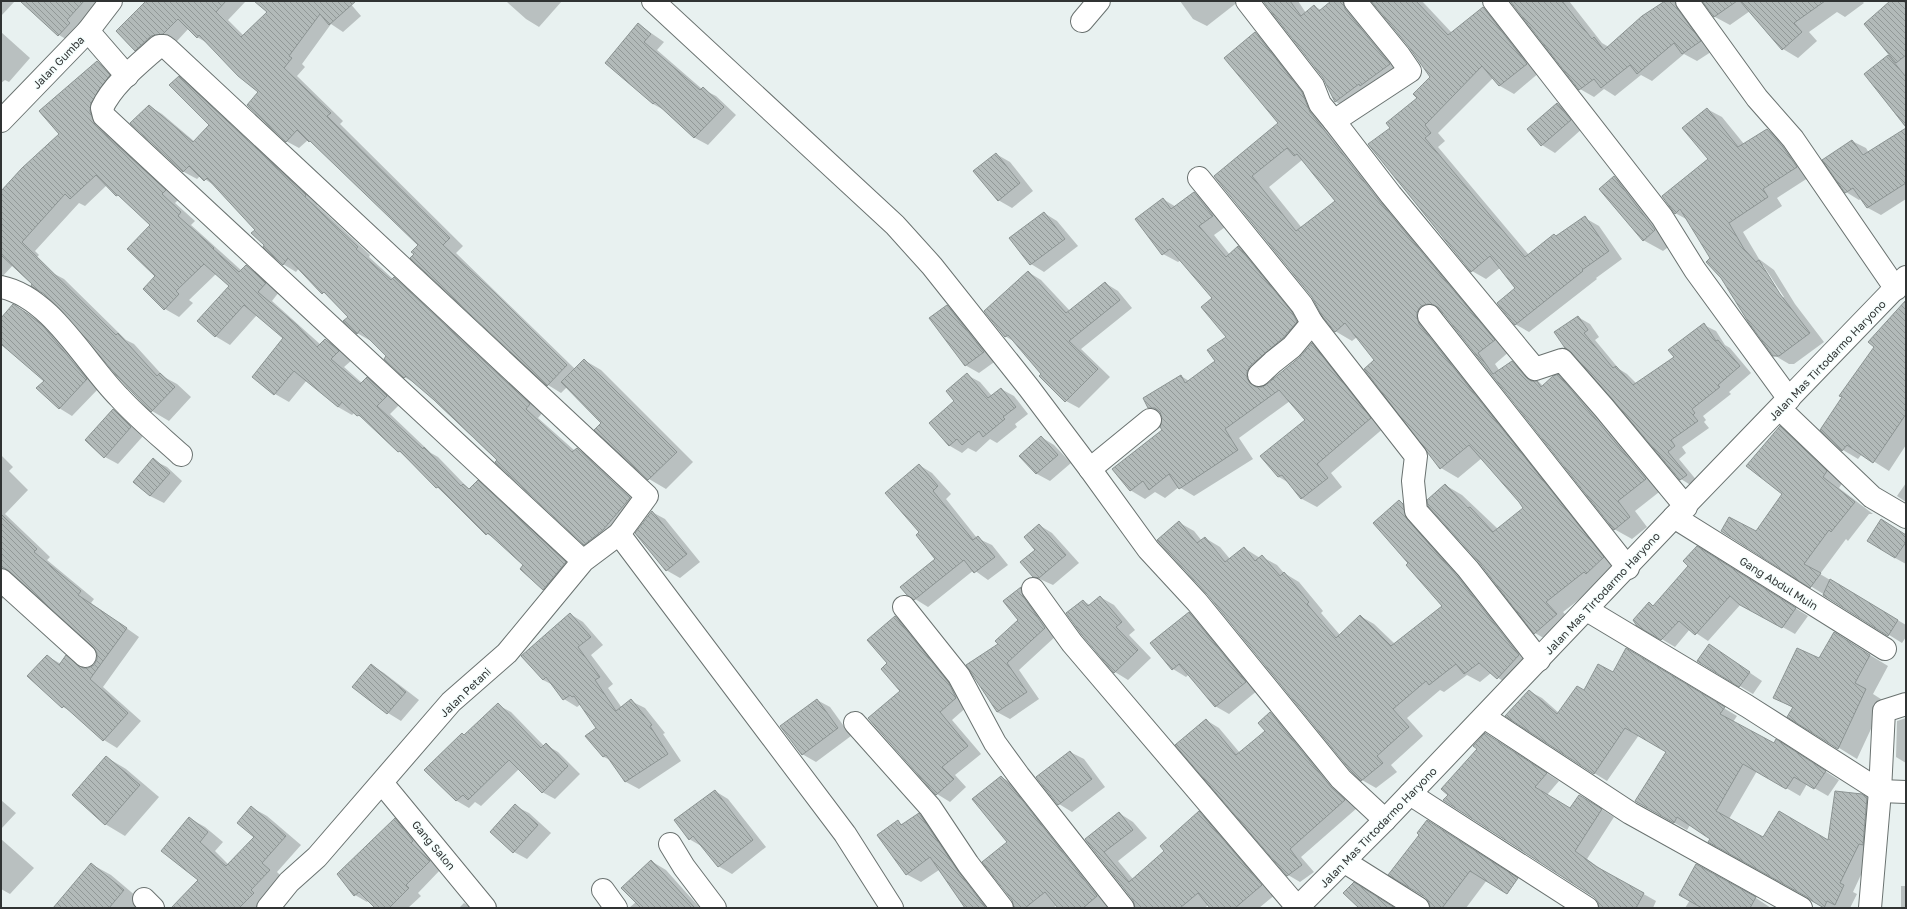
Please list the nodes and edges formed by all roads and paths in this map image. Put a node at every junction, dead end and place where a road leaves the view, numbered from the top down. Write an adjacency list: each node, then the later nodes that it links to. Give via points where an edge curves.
1 (111, 1): 9 (street, Jalan Gumba)
2 (653, 1): 22 (street, via 895,225 932,266)
3 (1099, 1): 8 (street)
4 (1247, 1): 12 (street, via 1313,86 1320,104)
5 (1355, 1): 12 (street, via 1410,72)
6 (1494, 1): 19 (street, via 1662,217)
7 (1687, 1): 14 (street, via 1757,98 1793,139)
8 (1082, 21)
9 (88, 31): 10 (street); 11 (street, Jalan Gumba)
10 (127, 76): 25 (street, Jalan Petani, via 159,46 168,49 647,496); 26 (street, via 106,100 102,108 104,116)
11 (1, 121)
12 (1334, 121): 23 (street, Gang Abdul Muin, via 1391,195 1535,369 1562,360 1604,408)
13 (1199, 178): 17 (street, via 1302,305)
14 (1901, 283): 19 (street, Jalan Mas Tirtodarmo Haryono)
15 (1, 287): 21 (street, via 12,289 28,298 64,330 118,397)
16 (1429, 316): 27 (street)
17 (1312, 323): 18 (street, via 1292,347); 34 (street, via 1416,456 1413,482 1416,511 1468,569)
18 (1259, 375)
19 (1785, 404): 23 (street, Jalan Mas Tirtodarmo Haryono); 24 (street, via 1872,497)
20 (1150, 420): 22 (street)
21 (181, 455)
22 (1090, 469): 42 (street, via 1148,550 1197,602 1341,779)
23 (1680, 512): 27 (street, Jalan Mas Tirtodarmo Haryono); 32 (street, Gang Abdul Muin)
24 (1906, 516)
25 (619, 534): 26 (street, Jalan Petani); 50 (street, via 845,834)
26 (583, 561): 38 (street, Jalan Petani, via 507,653 451,702)
27 (1628, 568): 31 (street, Jalan Mas Tirtodarmo Haryono)
28 (1, 580): 33 (street)
29 (1033, 590): 53 (street, via 1072,643)
30 (904, 607): 52 (street, via 959,676 995,743)
31 (1587, 610): 34 (street, Jalan Mas Tirtodarmo Haryono); 39 (street, via 1747,706)
32 (1885, 649)
33 (85, 656)
34 (1539, 660): 36 (street, Jalan Mas Tirtodarmo Haryono)
35 (1906, 704): 39 (street, via 1884,711)
36 (1484, 717): 41 (street, Jalan Mas Tirtodarmo Haryono); 56 (street, via 1630,813)
37 (855, 722): 51 (street, via 930,807 968,864)
38 (382, 784): 46 (street, Jalan Petani, via 316,858 289,882); 47 (street, Gang Salon)
39 (1880, 791): 40 (street); 57 (street)
40 (1906, 792)
41 (1410, 794): 42 (street, Jalan Mas Tirtodarmo Haryono); 55 (street)
42 (1385, 820): 44 (street, Jalan Mas Tirtodarmo Haryono)
43 (670, 844): 49 (street, via 684,867)
44 (1345, 862): 53 (street, Jalan Mas Tirtodarmo Haryono); 54 (street)
45 (603, 890): 48 (street)
46 (268, 908)
47 (485, 908)
48 (616, 908)
49 (716, 908)
50 (892, 908)
51 (1002, 908)
52 (1122, 908)
53 (1298, 908)
54 (1418, 908)
55 (1588, 908)
56 (1801, 908)
57 (1870, 908)

